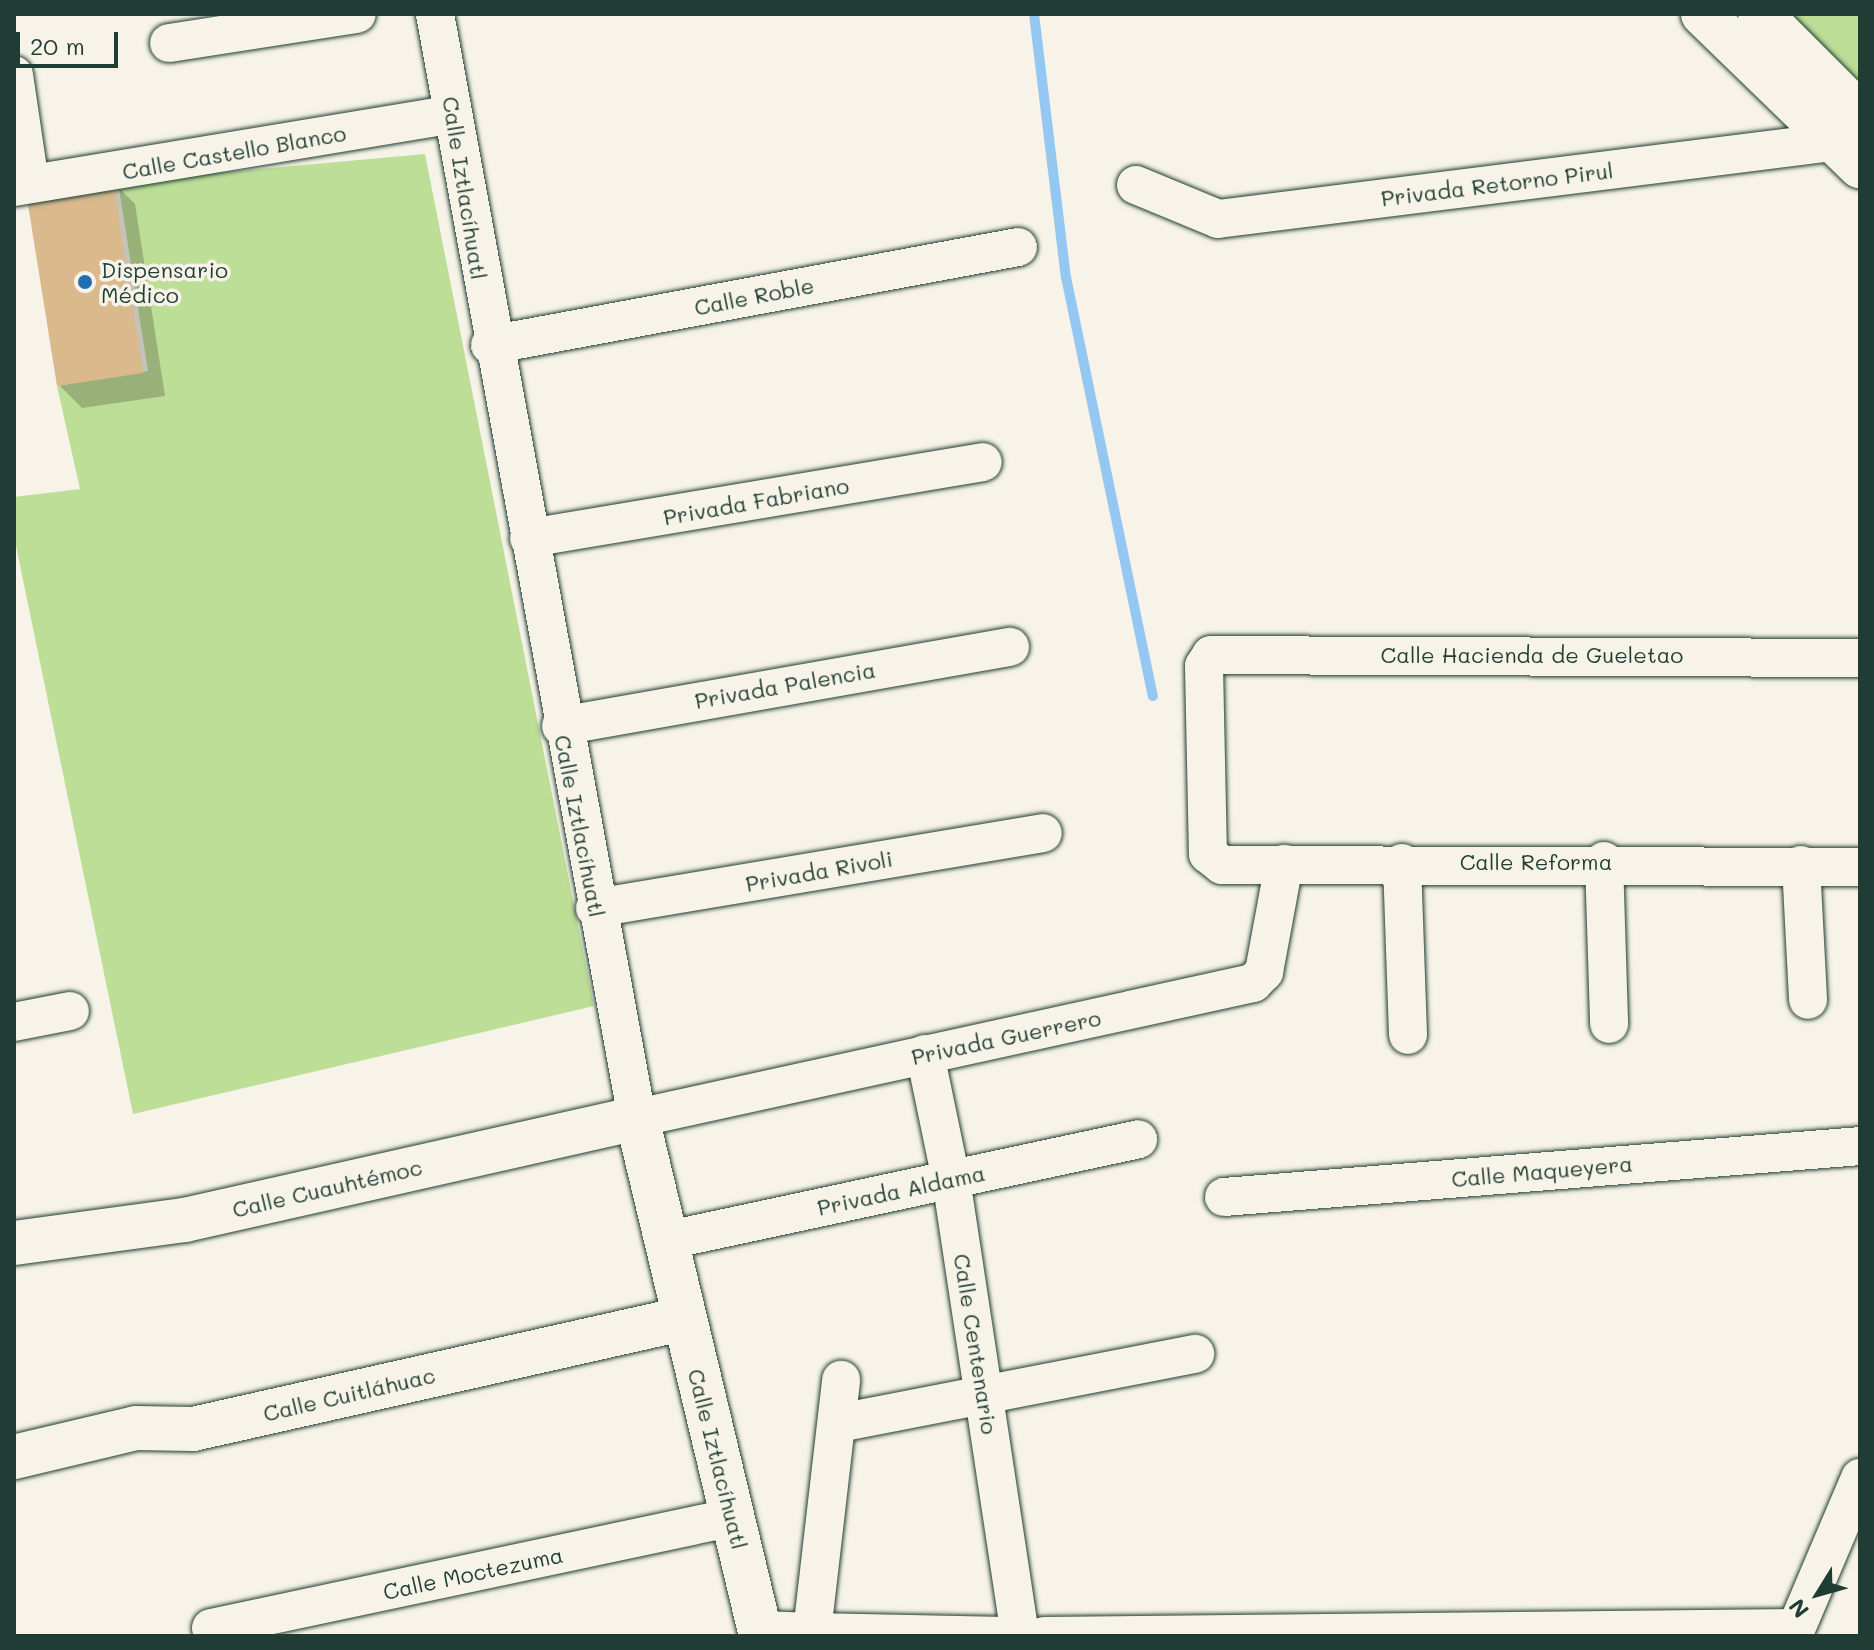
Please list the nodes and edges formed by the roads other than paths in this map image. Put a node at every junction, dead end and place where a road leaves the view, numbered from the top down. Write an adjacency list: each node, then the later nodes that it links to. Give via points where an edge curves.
1 (357, 14): 5 (street)
2 (435, 14): 7 (street, Calle Iztlacíhuatl)
3 (1703, 14): 8 (street)
4 (1760, 14): 8 (street)
5 (169, 43)
6 (14, 75): 10 (street)
7 (453, 114): 10 (street, Calle Castello Blanco); 12 (street, Calle Iztlacíhuatl)
8 (1853, 137): 9 (street, Privada Retorno Pirul, via 1218,219)
9 (1136, 185)
10 (22, 186)
11 (1018, 247): 12 (street, Calle Roble)
12 (490, 345): 14 (street, Calle Iztlacíhuatl)
13 (983, 462): 14 (street, Privada Fabriano)
14 (529, 538): 17 (street, Calle Iztlacíhuatl)
15 (1010, 647): 17 (street, Privada Palencia)
16 (1860, 658): 19 (street, Calle Hacienda de Gueletao, via 1206,659)
17 (561, 726): 25 (street, Calle Iztlacíhuatl)
18 (1043, 833): 25 (street, Privada Rivoli)
19 (1213, 861): 22 (street, Calle Reforma)
20 (1604, 861): 21 (street, Calle Reforma); 23 (street, Calle Reforma); 29 (street)
21 (1402, 863): 22 (street, Calle Reforma); 30 (street)
22 (1284, 864): 31 (street, Privada Guerrero, via 1264,972 1253,983)
23 (1801, 865): 24 (street, Calle Reforma); 26 (street)
24 (1860, 867)
25 (595, 908): 32 (street, Calle Iztlacíhuatl)
26 (1808, 1000)
27 (70, 1011): 28 (street)
28 (14, 1022)
29 (1609, 1024)
30 (1408, 1035)
31 (925, 1054): 32 (street, Privada Guerrero); 35 (street, Calle Centenario)
32 (637, 1118): 37 (street, Calle Iztlacíhuatl); 38 (street, Calle Cuauhtémoc, via 185,1220)
33 (1138, 1139): 35 (street, Privada Aldama)
34 (1860, 1146): 36 (street, Calle Maqueyera)
35 (951, 1179): 37 (street, Privada Aldama); 42 (street, Calle Centenario)
36 (1224, 1197)
37 (664, 1241): 39 (street, Calle Iztlacíhuatl)
38 (14, 1243)
39 (682, 1319): 44 (street, Calle Cuitláhuac, via 193,1429 136,1428); 46 (street, Calle Iztlacíhuatl)
40 (1195, 1354): 42 (street)
41 (841, 1380): 43 (street)
42 (984, 1398): 43 (street); 52 (street, Calle Centenario)
43 (839, 1423): 48 (street)
44 (14, 1457)
45 (1860, 1478): 49 (street)
46 (734, 1517): 47 (street, Calle Moctezuma); 50 (street, Calle Iztlacíhuatl)
47 (211, 1628)
48 (812, 1632): 50 (street); 51 (street)
49 (1795, 1632): 53 (street)
50 (761, 1633)
51 (1007, 1636)
52 (1020, 1636)
53 (1044, 1636)

